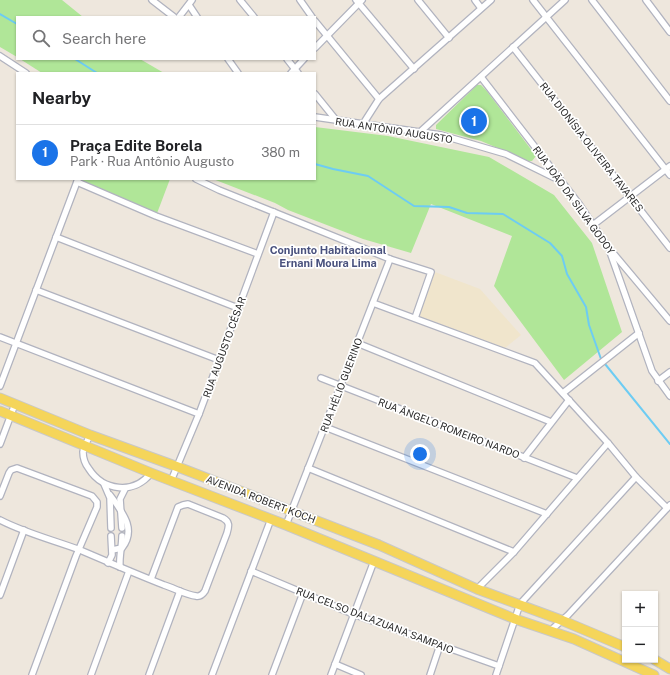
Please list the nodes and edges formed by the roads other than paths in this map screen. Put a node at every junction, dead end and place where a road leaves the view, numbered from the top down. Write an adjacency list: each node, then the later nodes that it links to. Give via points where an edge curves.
1 (152, 0): 14 (street)
2 (240, 0): 17 (street)
3 (300, 0): 18 (street)
4 (418, 0): 23 (street)
5 (475, 0): 13 (street)
6 (491, 0): 13 (street)
7 (533, 0): 19 (street)
8 (565, 0): 19 (street)
9 (592, 0): 37 (street)
10 (646, 0): 21 (street)
11 (359, 1): 22 (street); 30 (street)
12 (191, 2): 15 (street); 16 (street)
13 (481, 8): 23 (street)
14 (173, 16)
15 (180, 16)
16 (198, 16)
17 (253, 16)
18 (311, 16)
19 (546, 17): 25 (street); 42 (street)
20 (316, 22): 22 (street)
21 (670, 32)
22 (326, 36): 24 (street); 36 (street)
23 (449, 38): 30 (street)
24 (316, 47)
25 (513, 48): 34 (street); 47 (street, RUA DIONÍSIA OLIVEIRA TAVARES)
26 (0, 56): 31 (street)
27 (229, 60): 32 (street)
28 (288, 60): 33 (street)
29 (303, 60): 33 (street)
30 (414, 69): 36 (street)
31 (24, 72)
32 (237, 72)
33 (294, 72)
34 (481, 77): 41 (street); 46 (street, RUA JOÃO DA SILVA GODOY)
35 (316, 95): 39 (street)
36 (379, 100): 40 (street)
37 (670, 102)
38 (316, 117): 39 (street, RUA ANTÔNIO AUGUSTO)
39 (336, 120): 40 (street, RUA ANTÔNIO AUGUSTO)
40 (362, 124): 41 (street, RUA ANTÔNIO AUGUSTO)
41 (420, 132): 46 (street, RUA ANTÔNIO AUGUSTO, via 441,135 506,154)
42 (668, 168): 43 (street); 47 (street)
43 (670, 176)
44 (78, 180): 50 (street); 53 (street, via 156,216)
45 (198, 180): 48 (street)
46 (561, 181): 49 (street, RUA JOÃO DA SILVA GODOY)
47 (631, 196): 49 (street); 52 (street, RUA DIONÍSIA OLIVEIRA TAVARES)
48 (274, 212): 53 (street, RUA AUGUSTO CÉSAR); 54 (street)
49 (593, 225): 51 (street, RUA JOÃO DA SILVA GODOY)
50 (56, 237): 55 (street); 57 (street)
51 (608, 247): 59 (street, RUA JOÃO DA SILVA GODOY); 60 (street)
52 (670, 248)
53 (258, 254): 57 (street, RUA AUGUSTO CÉSAR)
54 (390, 259): 56 (street, RUA HÉLIO GUERINO); 58 (street, via 431,272)
55 (36, 290): 63 (street); 64 (street)
56 (373, 302): 58 (street); 62 (street, RUA HÉLIO GUERINO)
57 (238, 308): 64 (street, RUA AUGUSTO CÉSAR)
58 (415, 318): 70 (street, via 536,364)
59 (670, 321)
60 (639, 333): 67 (street); 70 (street)
61 (0, 337): 63 (street)
62 (357, 343): 69 (street, RUA HÉLIO GUERINO); 78 (street)
63 (16, 344): 68 (street); 76 (street)
64 (219, 360): 76 (street, RUA AUGUSTO CÉSAR)
65 (670, 372): 67 (street)
66 (321, 378): 69 (street, RUA ÂNGELO ROMEIRO NARDO)
67 (658, 381): 71 (street)
68 (0, 386)
69 (340, 386): 79 (street, RUA HÉLIO GUERINO); 84 (street, RUA ÂNGELO ROMEIRO NARDO)
70 (563, 394): 73 (street)
71 (670, 396)
72 (0, 398): 74 (main road, AVENIDA ROBERT KOCH)
73 (569, 400): 78 (street); 81 (street)
74 (15, 404): 77 (street); 80 (main road, AVENIDA ROBERT KOCH)
75 (0, 411): 77 (main road, AVENIDA ROBERT KOCH)
76 (199, 414): 85 (street, RUA AUGUSTO CÉSAR)
77 (11, 415): 82 (street); 83 (main road, AVENIDA ROBERT KOCH)
78 (551, 422): 84 (street)
79 (325, 427): 86 (street, RUA HÉLIO GUERINO); 98 (street)
80 (90, 435): 83 (street); 85 (main road, AVENIDA ROBERT KOCH)
81 (608, 443): 88 (street); 89 (street)
82 (0, 444)
83 (85, 446): 87 (main road, AVENIDA ROBERT KOCH); 91 (street, via 86,466)
84 (524, 458): 89 (street, RUA ÂNGELO ROMEIRO NARDO)
85 (178, 467): 90 (street, RUA AUGUSTO CÉSAR); 97 (main road, AVENIDA ROBERT KOCH)
86 (308, 468): 97 (street, RUA HÉLIO GUERINO); 110 (street)
87 (151, 473): 90 (main road, AVENIDA ROBERT KOCH); 92 (street, via 144,480)
88 (636, 477): 95 (street); 121 (street)
89 (577, 478): 98 (street)
90 (171, 481): 99 (main road, AVENIDA ROBERT KOCH)
91 (104, 484): 92 (street, via 114,488); 93 (street)
92 (125, 488): 96 (street, via 120,497)
93 (110, 495): 96 (street); 102 (street)
94 (0, 496): 108 (street, via 9,473 14,468 92,496 97,502 97,507)
95 (669, 507): 124 (street)
96 (121, 510): 103 (street); 107 (street, via 128,524 127,542)
97 (292, 511): 101 (street, RUA HÉLIO GUERINO); 117 (main road, AVENIDA ROBERT KOCH, via 379,545)
98 (547, 514): 110 (street)
99 (271, 519): 101 (main road, AVENIDA ROBERT KOCH); 115 (street)
100 (0, 520): 104 (street)
101 (286, 525): 111 (main road, AVENIDA ROBERT KOCH)
102 (111, 528)
103 (122, 528)
104 (24, 530): 108 (street); 120 (street)
105 (112, 536): 109 (street)
106 (122, 536): 107 (street)
107 (122, 548): 109 (street); 113 (street)
108 (80, 550): 112 (street); 132 (street)
109 (112, 550): 112 (street, via 112,557)
110 (514, 552): 117 (street)
111 (374, 561): 122 (street); 123 (main road, AVENIDA ROBERT KOCH)
112 (108, 563): 113 (street)
113 (120, 567): 114 (street)
114 (129, 571): 116 (street); 133 (street)
115 (251, 572): 119 (street, RUA CELSO DALAZUANA SAMPAIO); 135 (street)
116 (151, 579): 118 (street); 118 (street, via 176,510 180,506 188,504 223,518 229,526 205,591 194,596)
117 (477, 589): 121 (main road, AVENIDA ROBERT KOCH)
118 (180, 591): 134 (street)
119 (303, 593): 122 (street, RUA CELSO DALAZUANA SAMPAIO); 136 (street)
120 (0, 595)
121 (520, 604): 123 (street); 124 (main road, AVENIDA ROBERT KOCH)
122 (353, 614): 126 (street, RUA CELSO DALAZUANA SAMPAIO); 129 (street)
123 (515, 619): 125 (main road, AVENIDA ROBERT KOCH); 130 (street)
124 (562, 620): 125 (street); 127 (main road, AVENIDA ROBERT KOCH)
125 (550, 631): 141 (main road, AVENIDA ROBERT KOCH)
126 (440, 645): 130 (street, RUA CELSO DALAZUANA SAMPAIO); 139 (street)
127 (622, 646)
128 (658, 662): 131 (main road)
129 (335, 664): 137 (street); 138 (street)
130 (499, 666): 140 (street)
131 (670, 669)
132 (32, 675)
133 (91, 675)
134 (149, 675)
135 (212, 675)
136 (272, 675)
137 (331, 675)
138 (361, 675)
139 (430, 675)
140 (496, 675)
141 (654, 675)

